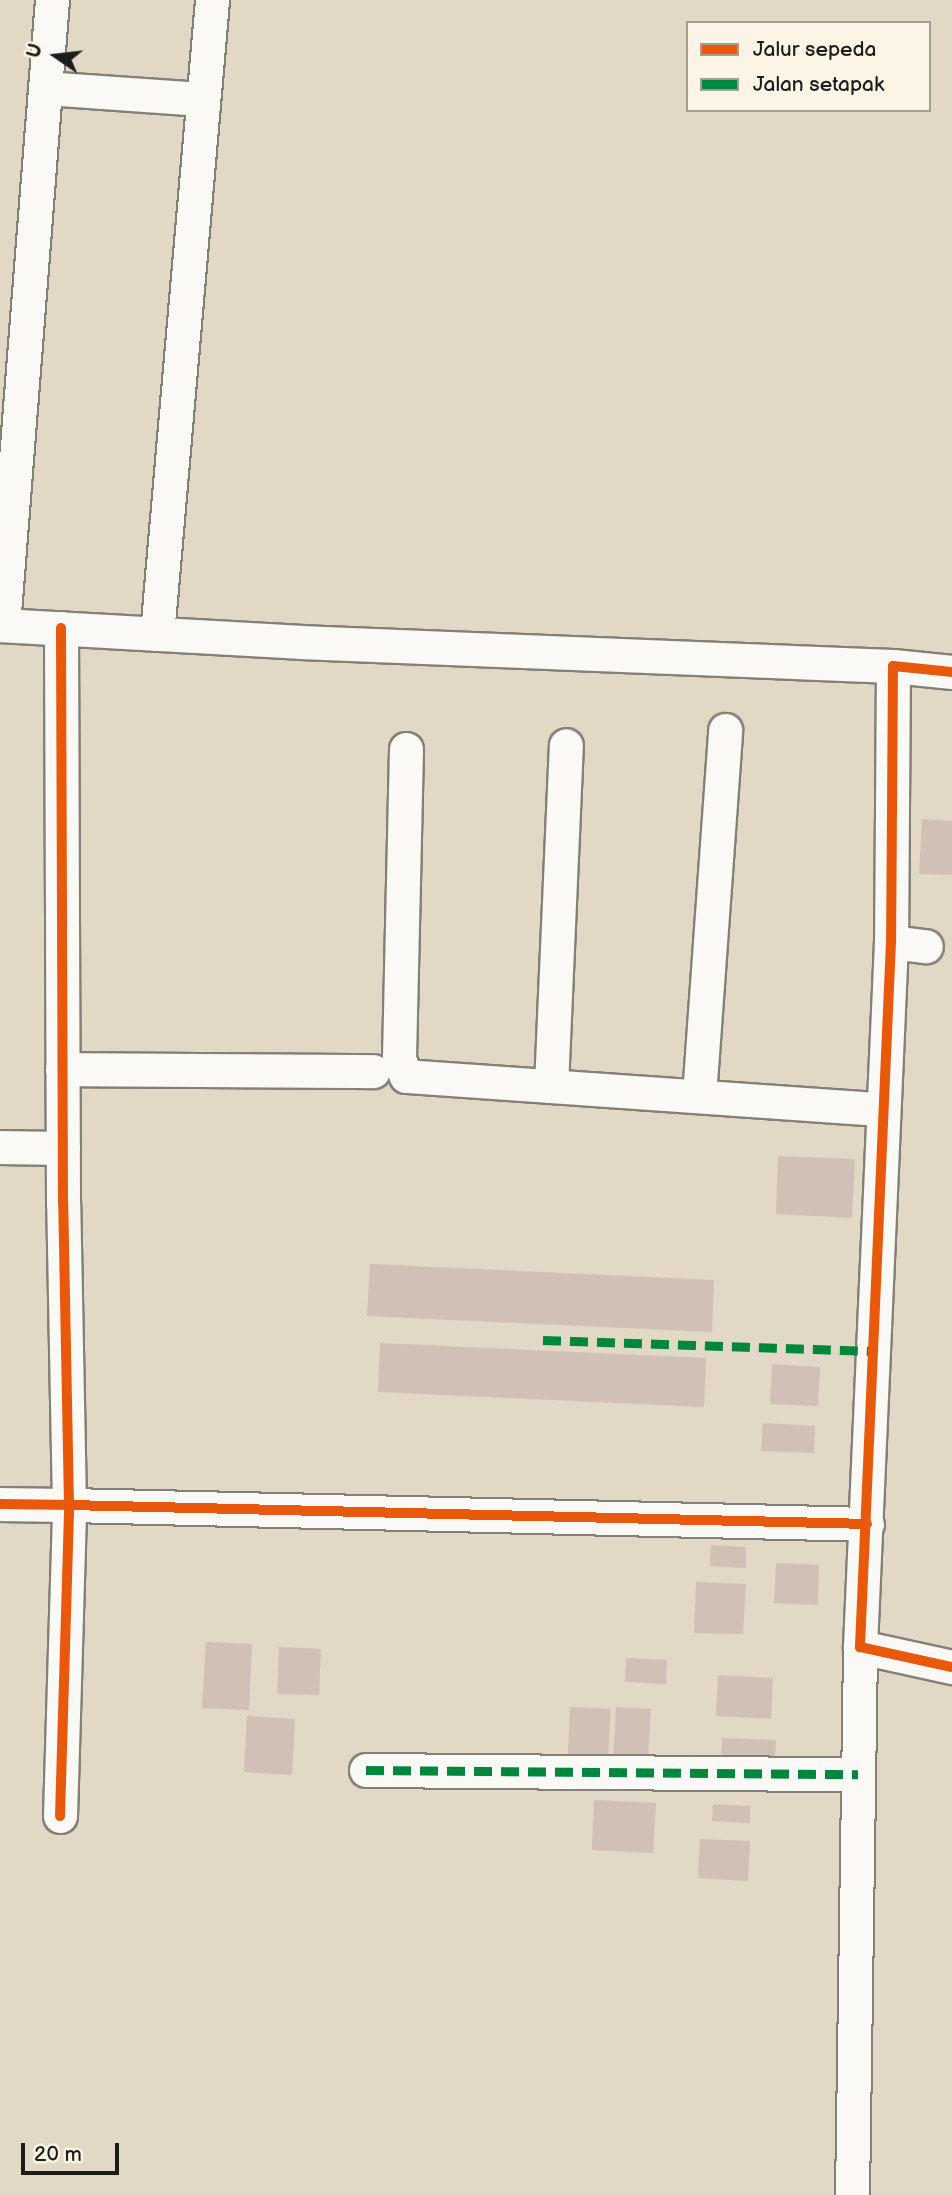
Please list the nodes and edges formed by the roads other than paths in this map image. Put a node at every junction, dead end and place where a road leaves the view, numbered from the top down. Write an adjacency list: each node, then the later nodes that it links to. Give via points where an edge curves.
1 (52, 0): 3 (street)
2 (212, 0): 4 (street)
3 (45, 88): 4 (street); 5 (street)
4 (204, 99): 7 (street)
5 (1, 625): 6 (street)
6 (61, 628): 7 (street); 15 (street)
7 (158, 634): 8 (street)
8 (893, 666): 9 (street); 13 (street)
9 (952, 672)
10 (724, 730): 18 (street)
11 (566, 745): 17 (street)
12 (406, 749): 17 (street, via 400,1068 414,1079)
13 (891, 942): 14 (street); 19 (street)
14 (926, 946)
15 (62, 1069): 16 (street); 21 (street)
16 (373, 1071)
17 (551, 1086): 18 (street)
18 (699, 1096): 19 (street)
19 (881, 1109): 24 (street, via 881,1251)
20 (0, 1146): 21 (street)
21 (63, 1148): 23 (street)
22 (0, 1504): 23 (street)
23 (69, 1506): 24 (street); 29 (street)
24 (867, 1524): 25 (street)
25 (860, 1647): 26 (street); 28 (street)
26 (952, 1667)
27 (366, 1770): 28 (street)
28 (858, 1774): 30 (street)
29 (60, 1816)
30 (852, 2195)

